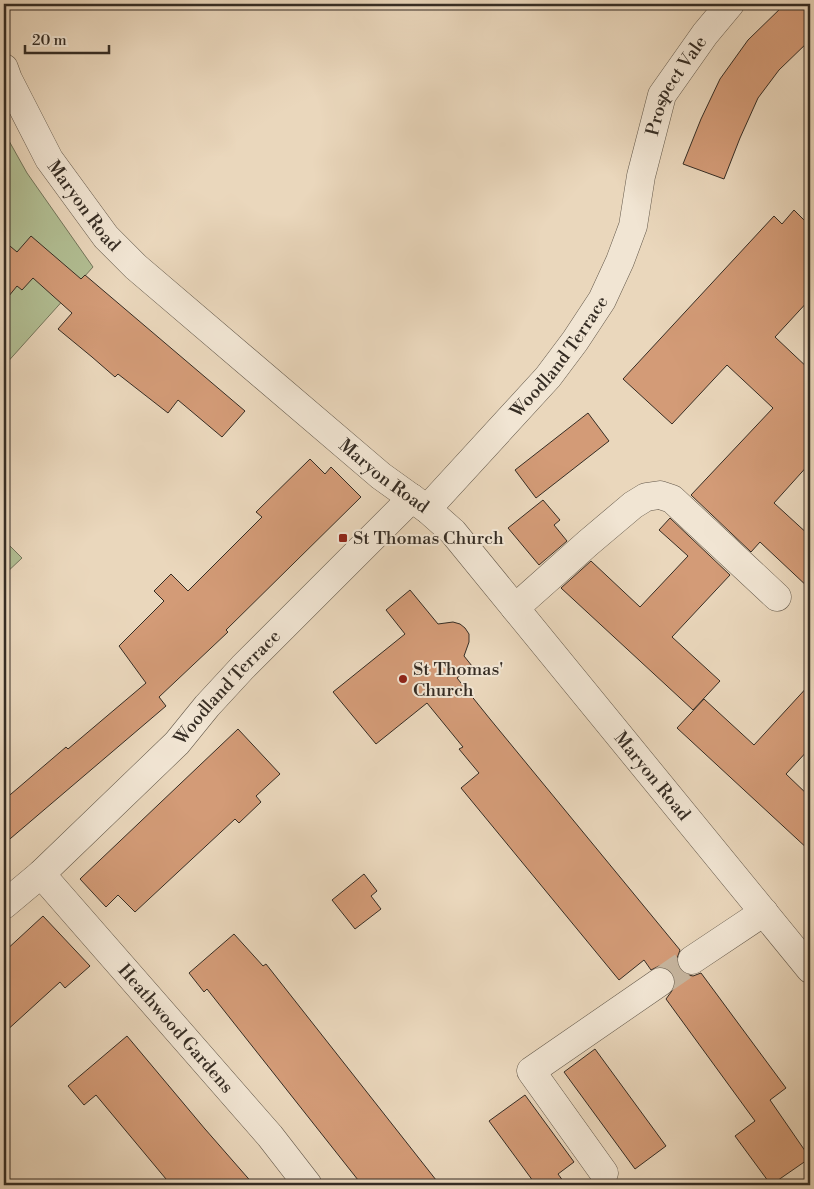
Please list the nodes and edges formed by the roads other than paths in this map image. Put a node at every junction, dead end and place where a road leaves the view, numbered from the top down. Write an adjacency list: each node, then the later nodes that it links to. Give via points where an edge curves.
1 (730, 4): 3 (street, Prospect Vale, via 662,95)
2 (6, 74): 4 (street, Maryon Road, via 49,159 112,243 380,476)
3 (641, 176): 4 (street, Woodland Terrace, via 633,226 620,261 602,300 576,340 518,411)
4 (420, 504): 6 (street, Maryon Road, via 453,532); 7 (street, Woodland Terrace, via 243,667 177,743)
5 (777, 597): 6 (street, via 672,500 660,495 646,497 633,505)
6 (515, 608): 9 (street, Maryon Road)
7 (41, 874): 8 (street, Woodland Terrace); 14 (street, Heathwood Gardens, via 270,1136)
8 (4, 905)
9 (764, 912): 10 (street); 11 (street, Maryon Road)
10 (692, 960)
11 (810, 969)
12 (660, 982): 13 (street, via 531,1071)
13 (604, 1173)
14 (308, 1185)

